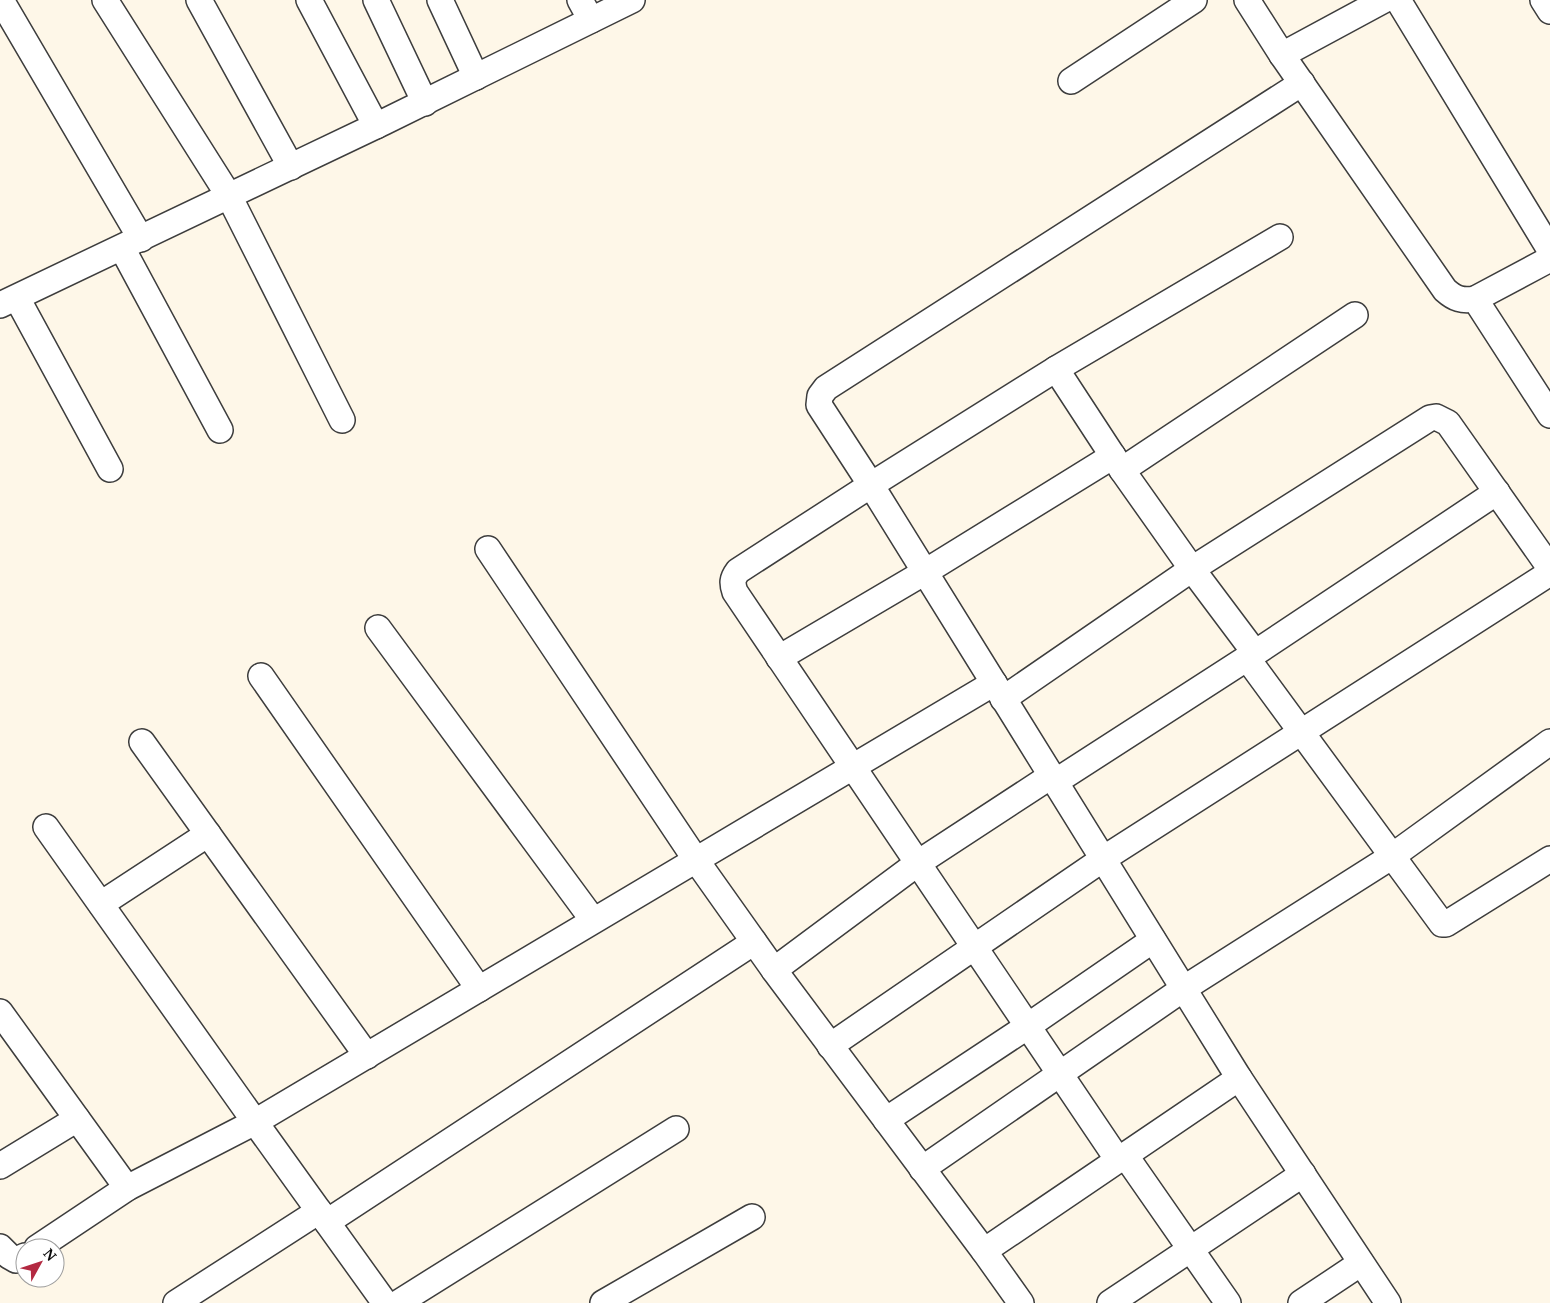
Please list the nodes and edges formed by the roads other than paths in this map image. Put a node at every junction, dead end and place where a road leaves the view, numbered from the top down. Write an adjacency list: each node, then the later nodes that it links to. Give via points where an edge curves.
1 (1, 0): 24 (street)
2 (105, 0): 22 (street)
3 (199, 0): 21 (street)
4 (309, 0): 20 (street)
5 (376, 0): 19 (street)
6 (440, 0): 16 (street)
7 (632, 0): 13 (street)
8 (1194, 0): 17 (street)
9 (1247, 0): 15 (street)
10 (1384, 0): 15 (street)
11 (1398, 0): 25 (street)
12 (1543, 0): 14 (street)
13 (586, 10): 16 (street)
14 (1550, 11)
15 (1282, 55): 18 (street)
16 (476, 77): 19 (street)
17 (1071, 81)
18 (1302, 83): 27 (street, via 1445,290 1454,298); 36 (street, via 826,388 820,396 819,405)
19 (424, 102): 20 (street)
20 (376, 126): 21 (street)
21 (291, 167): 22 (street)
22 (229, 196): 24 (street); 32 (street)
23 (1280, 237): 30 (street)
24 (132, 243): 28 (street); 33 (street)
25 (1550, 250)
26 (1550, 260): 27 (street)
27 (1475, 299): 31 (street)
28 (9, 302): 35 (street)
29 (1355, 315): 34 (street)
30 (1056, 369): 34 (street); 36 (street)
31 (1550, 415)
32 (342, 420)
33 (220, 430)
34 (1118, 463): 40 (street); 41 (street)
35 (110, 468)
36 (871, 485): 41 (street); 45 (street, via 738,571 733,578 735,592)
37 (1497, 492): 39 (street); 40 (street, via 1448,423 1436,417 1430,418); 44 (street)
38 (488, 549): 58 (street)
39 (1550, 568)
40 (1192, 569): 44 (street); 47 (street)
41 (925, 572): 45 (street); 47 (street)
42 (1550, 573): 48 (street)
43 (378, 628): 61 (street)
44 (1251, 655): 48 (street); 52 (street)
45 (779, 658): 51 (street)
46 (261, 676): 66 (street)
47 (998, 691): 51 (street); 52 (street)
48 (1301, 732): 55 (street); 56 (street)
49 (142, 742): 54 (street)
50 (1550, 742): 55 (street)
51 (852, 766): 58 (street); 59 (street)
52 (1053, 779): 56 (street); 59 (street)
53 (46, 827): 60 (street)
54 (208, 834): 60 (street); 71 (street)
55 (1391, 857): 57 (street, via 1442,924); 67 (street)
56 (1102, 859): 62 (street); 64 (street)
57 (1550, 859)
58 (696, 860): 61 (street); 63 (street)
59 (918, 863): 64 (street); 65 (street)
60 (101, 904): 76 (street)
61 (593, 920): 66 (street)
62 (1153, 940): 67 (street); 69 (street)
63 (754, 942): 65 (street); 83 (street)
64 (975, 947): 69 (street); 70 (street)
65 (774, 970): 70 (street)
66 (479, 989): 71 (street)
67 (1183, 989): 72 (street); 73 (street)
68 (0, 1012): 74 (street)
69 (1028, 1026): 72 (street); 75 (street)
70 (830, 1046): 75 (street)
71 (367, 1056): 76 (street)
72 (1059, 1073): 78 (street); 80 (street)
73 (1239, 1078): 78 (street); 81 (street)
74 (77, 1119): 79 (street); 82 (street)
75 (886, 1120): 80 (street)
76 (255, 1122): 82 (street); 83 (street)
77 (676, 1129): 92 (street)
78 (1122, 1158): 87 (street); 88 (street)
79 (0, 1166)
80 (922, 1169): 88 (street)
81 (1302, 1174): 87 (street); 90 (street)
82 (127, 1188): 85 (street)
83 (323, 1217): 91 (street); 92 (street)
84 (752, 1217): 93 (street)
85 (52, 1238)
86 (0, 1247): 89 (street)
87 (1190, 1248): 95 (street); 96 (street)
88 (984, 1251): 94 (street)
89 (15, 1259)
90 (1361, 1262): 97 (street); 98 (street)
91 (176, 1303)
92 (387, 1303)
93 (602, 1303)
94 (1021, 1303)
95 (1110, 1303)
96 (1228, 1303)
97 (1301, 1303)
98 (1388, 1303)

